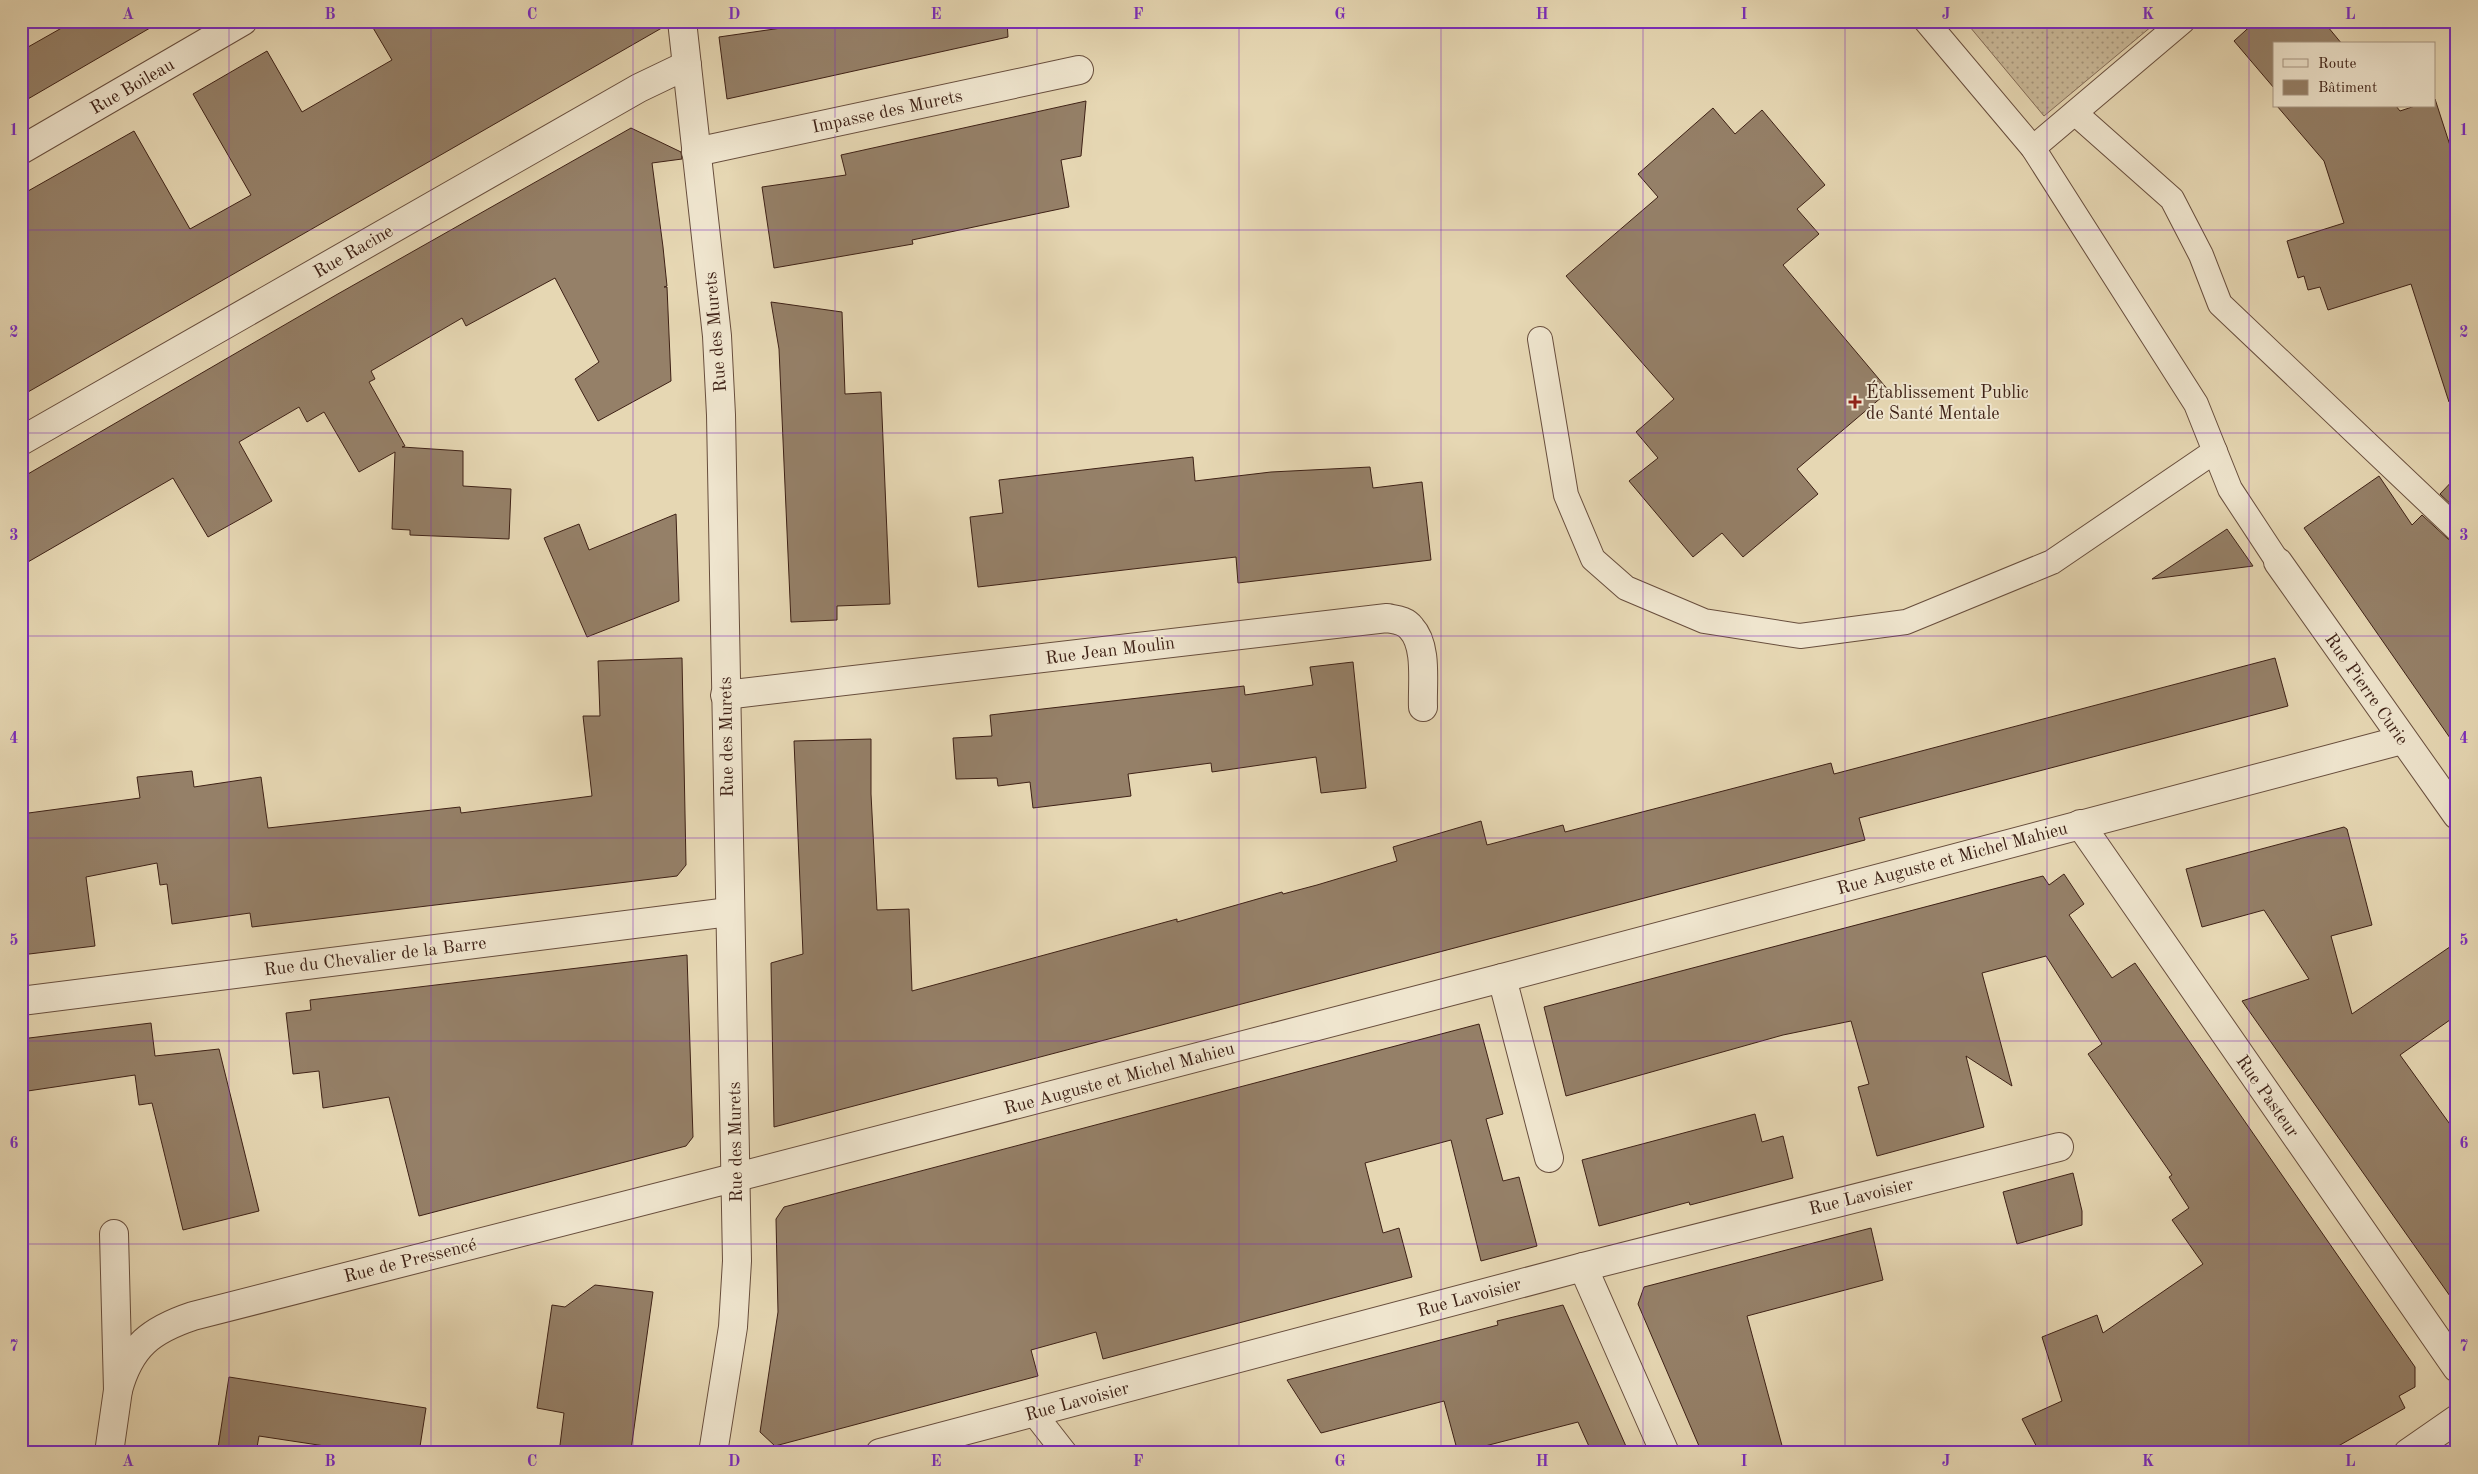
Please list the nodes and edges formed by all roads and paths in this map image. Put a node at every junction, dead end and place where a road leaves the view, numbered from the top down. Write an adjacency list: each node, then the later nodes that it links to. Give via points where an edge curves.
1 (243, 21): 9 (street, Rue Boileau)
2 (682, 21): 5 (street, Rue des Murets)
3 (1926, 21): 8 (lane)
4 (2183, 21): 7 (lane)
5 (687, 65): 10 (street, Rue des Murets); 12 (street, Rue Racine, via 639,88)
6 (1078, 70): 10 (street, Impasse des Murets)
7 (2075, 113): 8 (lane); 14 (lane, via 2172,199 2201,254 2220,304)
8 (2034, 148): 13 (lane, via 2196,404)
9 (21, 150)
10 (696, 152): 16 (street, Rue des Murets, via 720,374)
11 (1540, 339): 13 (lane, via 1566,495 1593,559 1626,588 1704,621 1800,636 1906,622 2052,562)
12 (21, 441)
13 (2215, 451): 15 (lane, via 2230,489)
14 (2457, 529)
15 (2278, 562): 18 (street, Rue Pierre Curie)
16 (725, 695): 17 (street, Rue Jean Moulin, via 1387,618 1401,620 1418,638); 21 (street, Rue des Murets)
17 (1423, 707)
18 (2402, 740): 19 (street, Rue Pierre Curie); 20 (street, Rue Auguste et Michel Mahieu)
19 (2457, 816)
20 (2080, 824): 22 (street, Rue Auguste et Michel Mahieu); 29 (street, Rue Pasteur)
21 (729, 912): 23 (street, Rue du Chevalier de la Barre); 26 (street, Rue des Murets)
22 (1502, 978): 25 (street); 26 (street, Rue Auguste et Michel Mahieu)
23 (21, 1001)
24 (2059, 1147): 28 (street, Rue Lavoisier)
25 (1549, 1158)
26 (737, 1177): 30 (street, Rue de Pressencé, via 193,1316 156,1330 143,1342 130,1357); 34 (street, Rue des Murets, via 734,1327)
27 (114, 1234): 30 (street)
28 (1583, 1267): 31 (street, Rue Lavoisier); 37 (street)
29 (2457, 1368)
30 (118, 1390): 33 (street)
31 (1033, 1412): 35 (street, Rue Lavoisier); 36 (lane)
32 (2457, 1418): 38 (street)
33 (109, 1453)
34 (713, 1453)
35 (880, 1453)
36 (1065, 1453)
37 (1664, 1453)
38 (2408, 1453)

